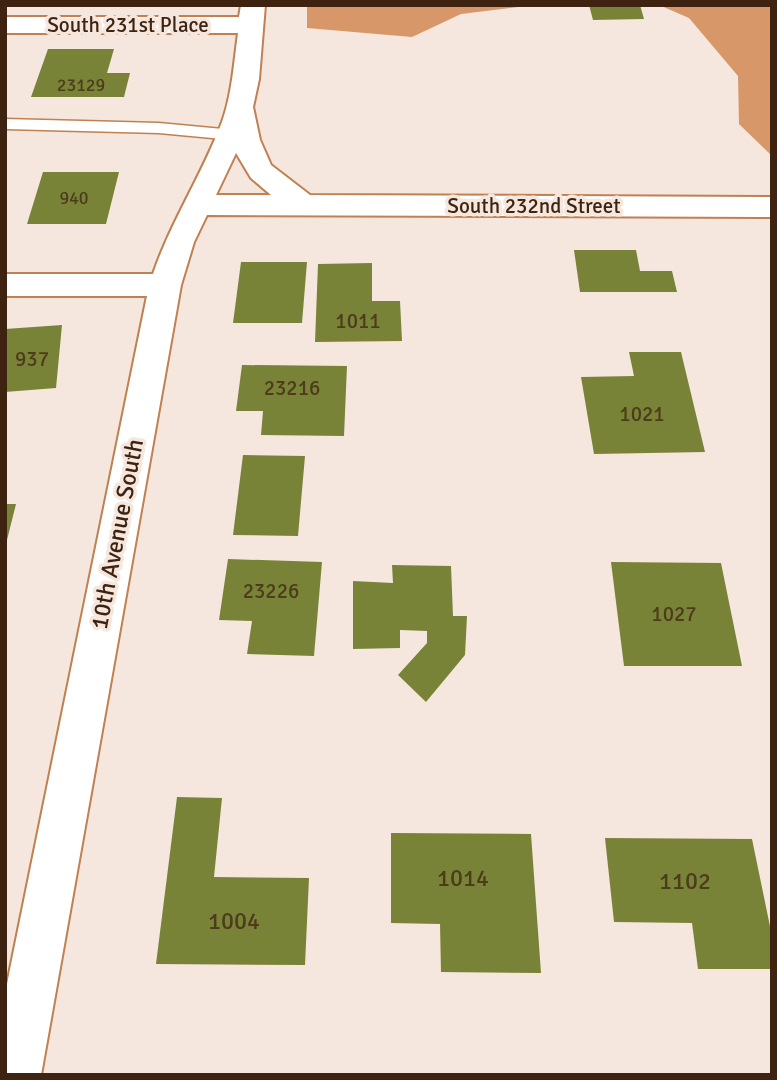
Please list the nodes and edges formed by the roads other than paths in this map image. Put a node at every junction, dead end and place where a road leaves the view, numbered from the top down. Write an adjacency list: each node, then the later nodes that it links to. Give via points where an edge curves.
1 (252, 15): 2 (street, South 231st Place); 4 (street)
2 (5, 25)
3 (5, 124): 4 (lane, via 159,128)
4 (238, 136): 5 (street, 10th Avenue South); 6 (street, via 257,169 297,199)
5 (196, 205): 6 (street, South 232nd Street); 9 (street, 10th Avenue South)
6 (297, 205): 7 (street, South 232nd Street)
7 (772, 207)
8 (5, 285): 9 (street)
9 (165, 285): 10 (street, 10th Avenue South)
10 (13, 1057)

